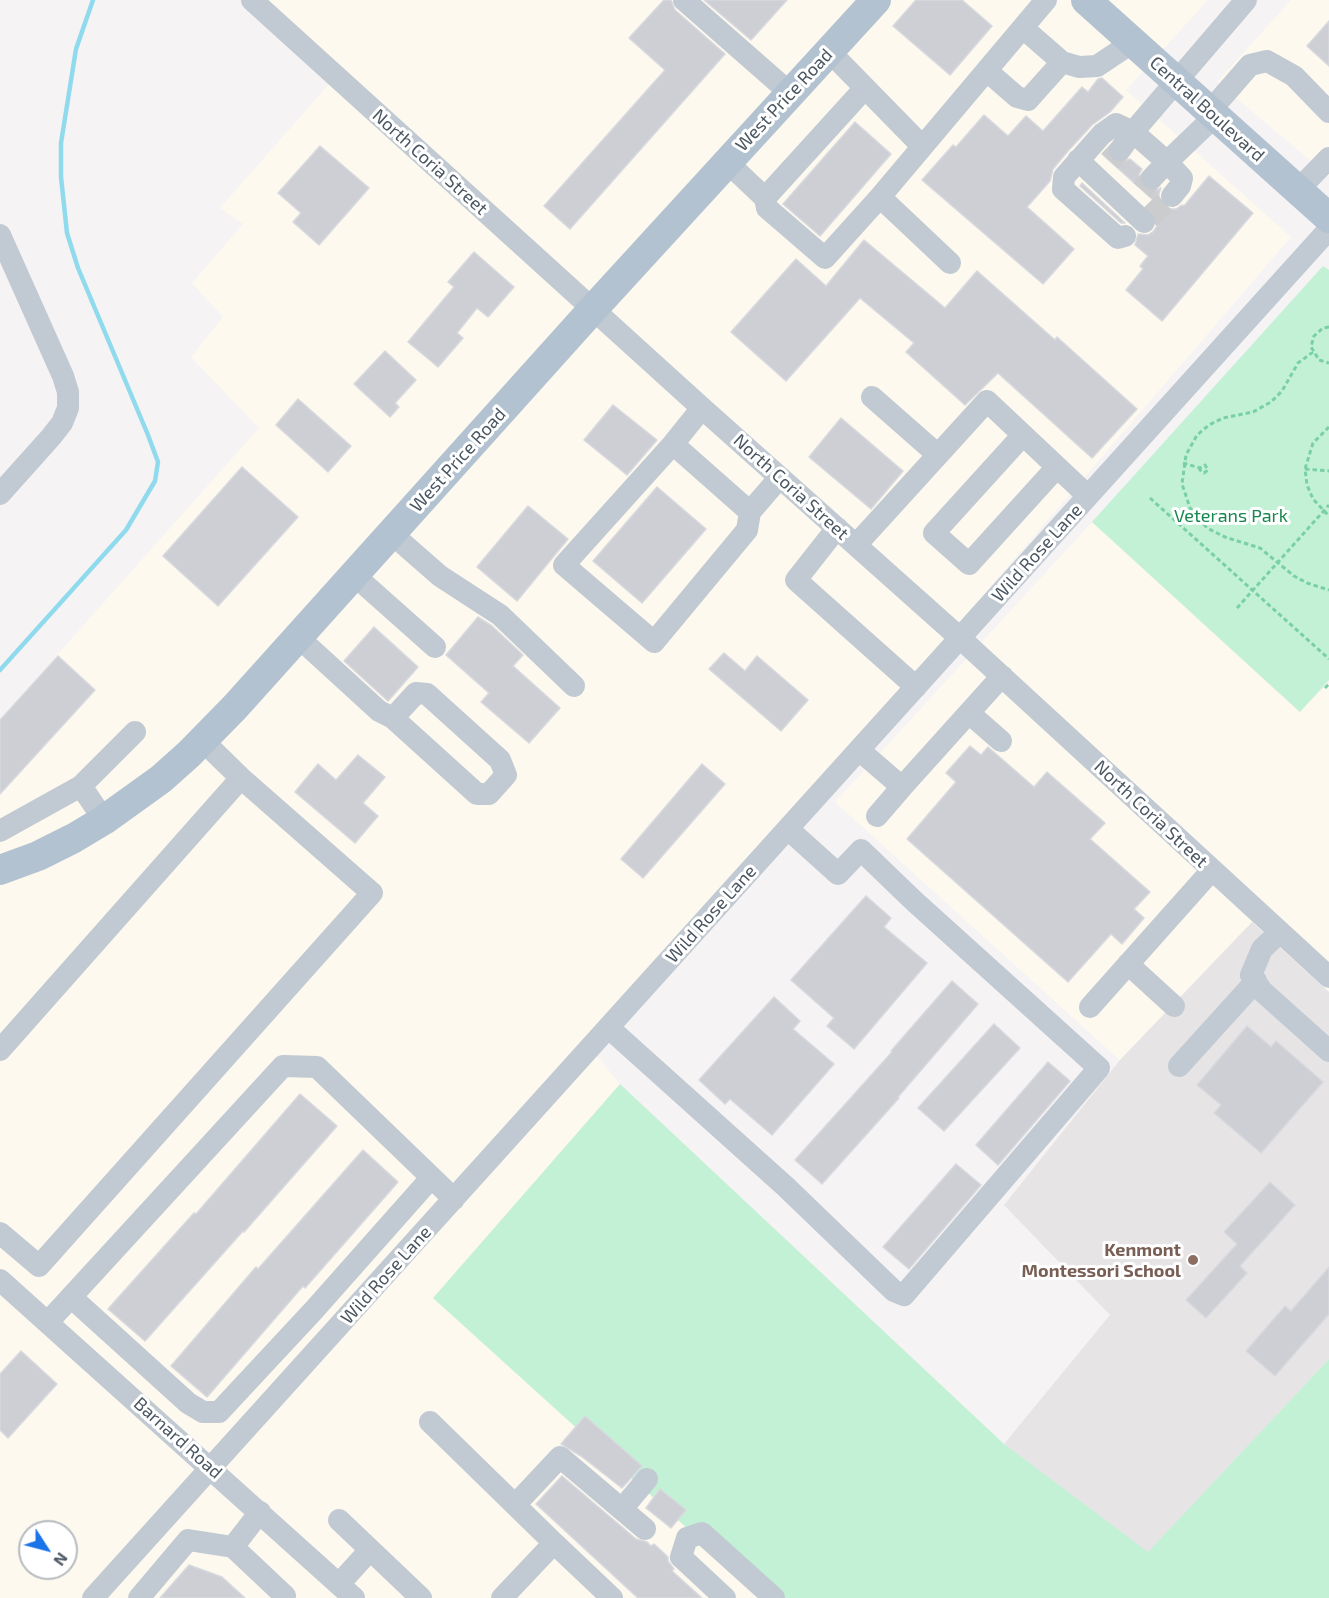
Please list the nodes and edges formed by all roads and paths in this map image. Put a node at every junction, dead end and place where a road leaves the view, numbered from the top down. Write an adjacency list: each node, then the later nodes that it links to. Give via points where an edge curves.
1 (252, 0): 32 (street, North Coria Street)
2 (684, 0): 14 (street)
3 (876, 0): 9 (main road, West Price Road)
4 (1046, 0): 7 (street)
5 (1086, 0): 8 (main road, Central Boulevard)
6 (1246, 0): 12 (street)
7 (1023, 28): 10 (street); 11 (street)
8 (1133, 42): 10 (street, via 1097,66 1079,67); 12 (main road, Central Boulevard)
9 (829, 51): 13 (street); 14 (main road, West Price Road)
10 (1062, 62): 11 (street, via 1028,100 1017,97)
11 (987, 71): 17 (street)
12 (1176, 81): 16 (main road, Central Boulevard); 18 (street)
13 (865, 88): 17 (street); 26 (street)
14 (790, 93): 21 (main road, West Price Road)
15 (1329, 112): 16 (street, via 1294,76 1267,61 1250,65)
16 (1213, 114): 22 (street); 23 (main road, Central Boulevard)
17 (922, 146): 25 (street)
18 (1115, 155): 20 (street); 20 (street, via 1116,124); 22 (street); 27 (street)
19 (1329, 158): 23 (street)
20 (1078, 160): 27 (street, via 1064,177 1064,189)
21 (727, 162): 26 (street); 32 (main road, West Price Road)
22 (1154, 177): 24 (street, via 1182,178); 27 (street)
23 (1298, 190): 28 (main road, Central Boulevard)
24 (1172, 196)
25 (880, 197): 26 (street, via 825,258 767,208); 31 (street)
26 (765, 198)
27 (1107, 205): 27 (street, via 1118,238 1139,226)
28 (1329, 218)
29 (1329, 229): 49 (street, Wild Rose Lane)
30 (0, 235): 48 (street, via 63,376 68,408 57,430)
31 (950, 263)
32 (592, 309): 37 (street, North Coria Street); 56 (main road, West Price Road)
33 (1329, 327): 34 (path, via 1314,336)
34 (1312, 352): 35 (path, via 1318,360); 42 (path, via 1298,363 1271,402 1253,412 1222,418 1203,430)
35 (1329, 363)
36 (872, 397): 41 (street)
37 (702, 408): 40 (street); 47 (street, North Coria Street)
38 (1329, 427): 45 (path, via 1313,443)
39 (1023, 435): 41 (street, via 987,401); 43 (street); 43 (street, via 934,533 969,564)
40 (673, 444): 53 (street); 53 (street, via 564,565 654,642 747,530)
41 (938, 455): 57 (street)
42 (1183, 463): 44 (path); 58 (path, via 1183,490 1198,519 1219,535 1260,548)
43 (1057, 467): 49 (street)
44 (1200, 468)
45 (1305, 469): 46 (path); 52 (path, via 1310,492)
46 (1329, 471)
47 (780, 477): 53 (street); 55 (street, North Coria Street)
48 (0, 494)
49 (1088, 496): 64 (street, Wild Rose Lane)
50 (1150, 498): 60 (path)
51 (1329, 505): 52 (path)
52 (1323, 511): 54 (path); 58 (path)
53 (750, 512)
54 (1329, 516)
55 (837, 528): 57 (street, North Coria Street); 70 (street, via 795,580)
56 (392, 534): 59 (main road, West Price Road); 69 (street, via 448,582 500,615)
57 (856, 545): 64 (street, North Coria Street)
58 (1277, 563): 60 (path); 61 (path, via 1307,584)
59 (354, 575): 63 (main road, West Price Road); 65 (street)
60 (1253, 590): 62 (path); 66 (path)
61 (1329, 590)
62 (1236, 608)
63 (298, 638): 73 (street, via 379,711); 75 (main road, West Price Road)
64 (960, 638): 67 (street, North Coria Street); 70 (street, Wild Rose Lane)
65 (435, 647)
66 (1329, 659)
67 (1002, 676): 72 (street); 86 (street, North Coria Street)
68 (1329, 684): 71 (path)
69 (573, 686)
70 (916, 687): 77 (street, Wild Rose Lane)
71 (1325, 688)
72 (969, 713): 76 (street); 80 (street)
73 (393, 718): 73 (street, via 416,693 427,694 500,760 506,776 489,794 477,794)
74 (135, 732): 79 (street)
75 (202, 741): 78 (street); 82 (main road, West Price Road, via 162,779)
76 (1001, 741)
77 (859, 750): 80 (street); 83 (street, Wild Rose Lane)
78 (241, 778): 94 (street); 99 (street, via 372,893 39,1266)
79 (81, 786): 82 (street); 84 (street)
80 (902, 787): 81 (street)
81 (877, 816)
82 (104, 820): 85 (main road, West Price Road, via 38,856)
83 (788, 829): 93 (street, Wild Rose Lane); 93 (street, via 838,874 861,850 1099,1068 904,1295 894,1291 786,1187)
84 (0, 831)
85 (0, 870)
86 (1212, 870): 87 (street, North Coria Street); 88 (street)
87 (1280, 932): 89 (street, North Coria Street); 90 (street, via 1262,949 1251,975)
88 (1128, 964): 91 (street); 92 (street)
89 (1329, 977)
90 (1256, 981): 95 (street, via 1262,991); 96 (street)
91 (1090, 1006)
92 (1174, 1006)
93 (609, 1028): 98 (street, Wild Rose Lane)
94 (0, 1050)
95 (1329, 1051)
96 (1179, 1066)
97 (431, 1178): 98 (street); 101 (street, via 317,1066 283,1066); 102 (street)
98 (454, 1199): 104 (street, Wild Rose Lane)
99 (0, 1233)
100 (2, 1285): 103 (street, Barnard Road)
101 (71, 1297): 102 (street, via 188,1403 203,1412 219,1412); 103 (street)
102 (314, 1310): 104 (street)
103 (48, 1322): 106 (street, Barnard Road)
104 (336, 1329): 106 (street, Wild Rose Lane)
105 (430, 1422): 108 (street)
106 (211, 1468): 110 (street, Barnard Road); 117 (street, Wild Rose Lane)
107 (647, 1479): 109 (street)
108 (515, 1505): 109 (street, via 560,1457); 113 (street)
109 (622, 1509): 112 (street)
110 (260, 1512): 114 (street); 116 (street, Barnard Road)
111 (339, 1520): 115 (street)
112 (645, 1529)
113 (554, 1543): 121 (street); 122 (street)
114 (233, 1547): 118 (street, via 188,1540); 119 (street)
115 (370, 1550): 116 (street); 120 (street)
116 (346, 1591)
117 (93, 1598)
118 (139, 1598)
119 (284, 1598)
120 (421, 1598)
121 (502, 1598)
122 (612, 1598)
123 (725, 1598): 124 (street, via 681,1557 687,1538 702,1533)
124 (774, 1598)

